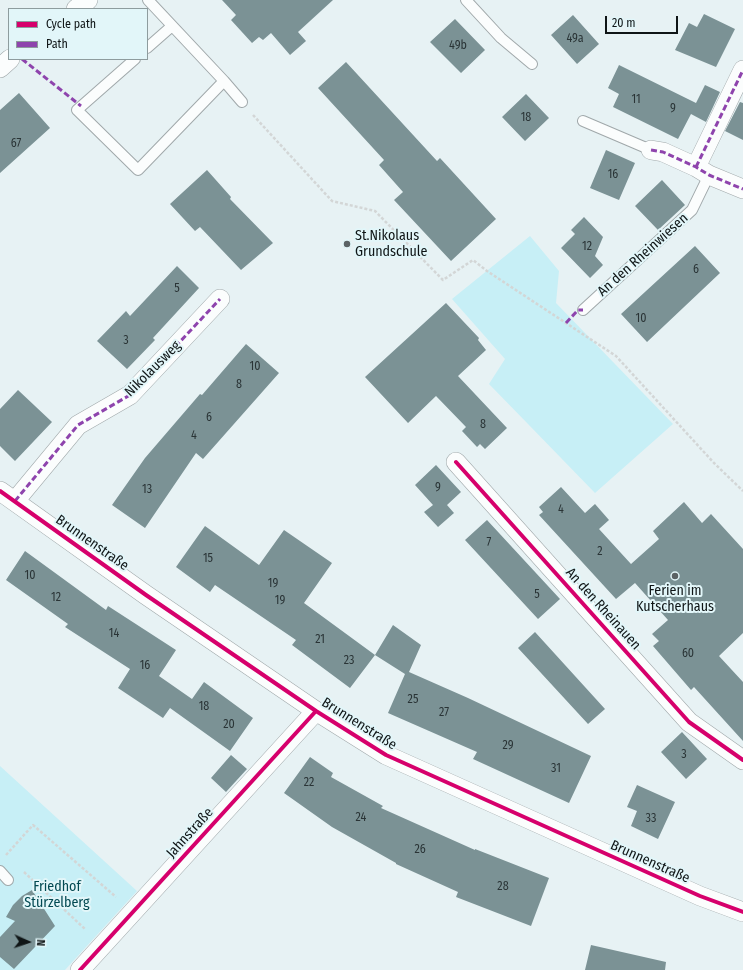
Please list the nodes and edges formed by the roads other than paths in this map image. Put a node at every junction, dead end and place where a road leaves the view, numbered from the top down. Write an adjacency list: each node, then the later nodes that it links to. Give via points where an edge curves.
1 (88, 0): 4 (street)
2 (148, 0): 5 (lane)
3 (466, 0): 9 (lane, via 501,38)
4 (77, 8)
5 (172, 26): 6 (lane); 12 (lane)
6 (148, 47)
7 (9, 60): 10 (street)
8 (134, 60): 12 (lane, via 77,110 138,170)
9 (532, 64)
10 (0, 68)
11 (743, 70): 16 (street, An den Rheinwiesen)
12 (224, 81): 13 (lane)
13 (242, 102)
14 (583, 121): 15 (lane)
15 (651, 150): 16 (street, via 663,152)
16 (703, 171): 17 (street); 19 (lane, An den Rheinwiesen, via 692,210)
17 (743, 190)
18 (220, 299): 21 (street, Nikolausweg, via 130,395 78,425)
19 (583, 310)
20 (456, 462): 23 (street, An den Rheinauen, via 689,722)
21 (8, 496): 22 (street, Brunnenstraße, via 146,595)
22 (316, 711): 26 (street, Brunnenstraße, via 386,755 692,893); 27 (street, Jahnstraße)
23 (743, 760)
24 (0, 871): 25 (lane)
25 (8, 880)
26 (743, 912)
27 (80, 970)

